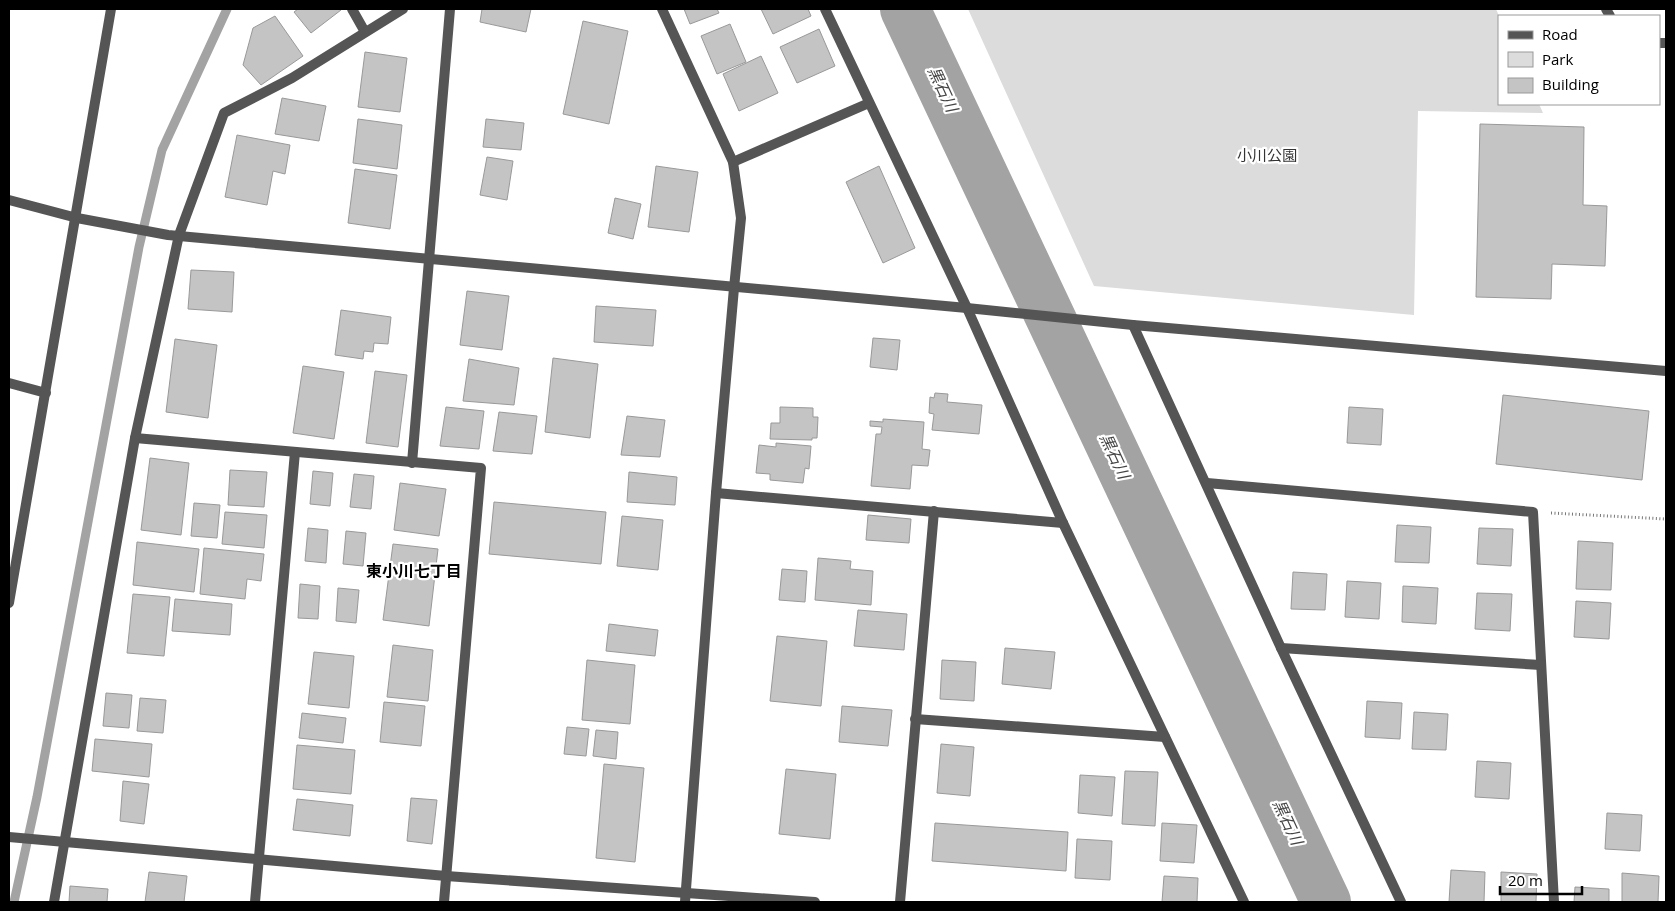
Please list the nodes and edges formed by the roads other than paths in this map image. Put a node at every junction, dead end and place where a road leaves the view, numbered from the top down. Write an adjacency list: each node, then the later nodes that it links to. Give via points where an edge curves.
1 (111, 9): 11 (street)
2 (352, 9): 7 (street)
3 (403, 9): 7 (street)
4 (450, 9): 13 (street)
5 (662, 9): 9 (street)
6 (825, 9): 8 (street)
7 (365, 32): 12 (street, via 292,78 224,114)
8 (869, 103): 9 (street); 15 (street)
9 (733, 162): 14 (street, via 741,218)
10 (9, 200): 11 (street)
11 (77, 218): 12 (street); 19 (street)
12 (173, 235): 13 (street); 20 (street)
13 (429, 258): 14 (street); 22 (street)
14 (734, 288): 15 (street); 24 (street)
15 (967, 308): 16 (street); 26 (street)
16 (1133, 325): 17 (street); 23 (street)
17 (1666, 371)
18 (9, 383): 19 (street)
19 (46, 393): 27 (street)
20 (136, 438): 21 (street); 33 (street)
21 (295, 452): 22 (street); 34 (street)
22 (412, 462): 35 (street, via 481,468)
23 (1207, 483): 28 (street); 29 (street, via 1533,512)
24 (716, 493): 25 (street); 36 (street)
25 (934, 511): 26 (street); 30 (street)
26 (1063, 524): 31 (street)
27 (9, 603)
28 (1281, 648): 29 (street); 43 (street)
29 (1541, 665): 44 (street)
30 (914, 719): 31 (street); 41 (street)
31 (1165, 737): 42 (street)
32 (9, 837): 33 (street)
33 (62, 842): 34 (street); 37 (street)
34 (258, 859): 35 (street); 38 (street)
35 (446, 876): 36 (street); 39 (street)
36 (686, 898): 40 (street)
37 (54, 902)
38 (255, 902)
39 (444, 902)
40 (815, 902)
41 (900, 902)
42 (1244, 902)
43 (1402, 902)
44 (1554, 902)

